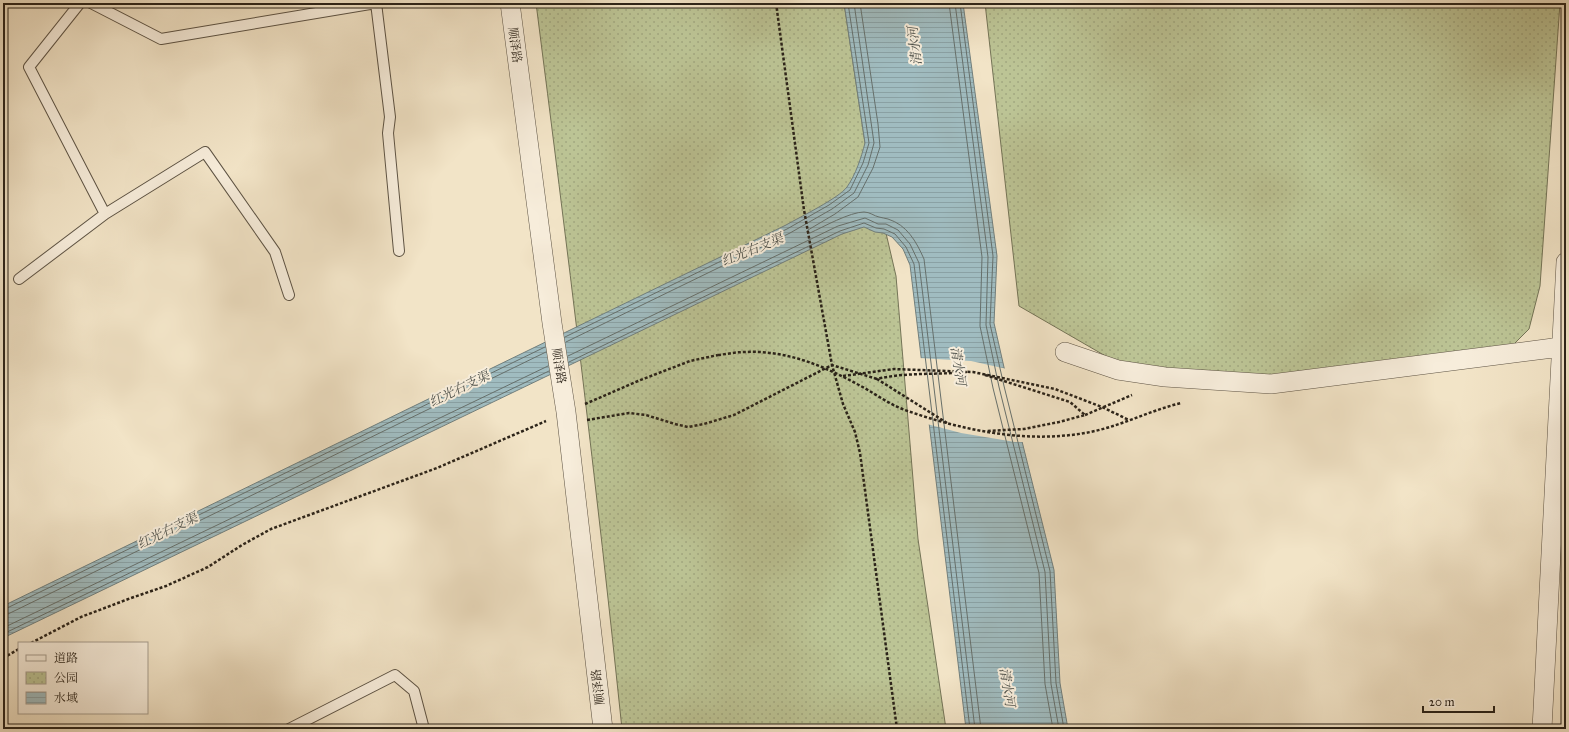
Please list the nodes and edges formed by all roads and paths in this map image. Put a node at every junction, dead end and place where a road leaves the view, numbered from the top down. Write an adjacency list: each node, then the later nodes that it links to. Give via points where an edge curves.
1 (80, 3): 6 (lane, via 29,68)
2 (91, 3): 3 (lane, via 160,39)
3 (376, 3): 7 (lane, via 390,117 388,133)
4 (510, 3): 21 (street, 顺泽路, via 552,324)
5 (776, 3): 13 (path, via 804,210)
6 (105, 214): 9 (lane); 10 (lane, via 205,152 275,252)
7 (399, 252)
8 (1566, 262): 11 (street)
9 (20, 279)
10 (289, 295)
11 (1563, 337): 17 (street, via 1271,384); 32 (street)
12 (1065, 352): 17 (street, via 1118,370)
13 (832, 366): 18 (path); 21 (path, via 734,415 704,424 688,427 629,413); 31 (path, via 860,453)
14 (966, 372): 15 (path, bridge); 16 (path, bridge, via 894,368); 18 (path, bridge, via 894,375)
15 (985, 374): 20 (path, bridge, via 1070,402); 22 (path, bridge, via 1055,389)
16 (842, 376): 21 (path, bridge, via 781,354 746,352 718,355 690,361 638,381); 23 (path, bridge, via 903,409)
17 (1165, 377): 20 (path, via 1131,395)
18 (877, 379): 23 (path, bridge)
19 (1181, 403): 22 (path, bridge)
20 (1085, 414): 24 (path, via 1024,429)
21 (567, 418): 25 (path, via 271,529 208,566 166,586 81,617); 30 (street, 顺泽路)
22 (1129, 420): 24 (path, bridge, via 1074,435 1016,436)
23 (947, 423): 24 (path, bridge)
24 (986, 431)
25 (33, 642)
26 (18, 650): 27 (path)
27 (3, 658)
28 (289, 729): 29 (lane, via 396,675 414,691)
29 (424, 729)
30 (603, 729)
31 (897, 729)
32 (1542, 729)

